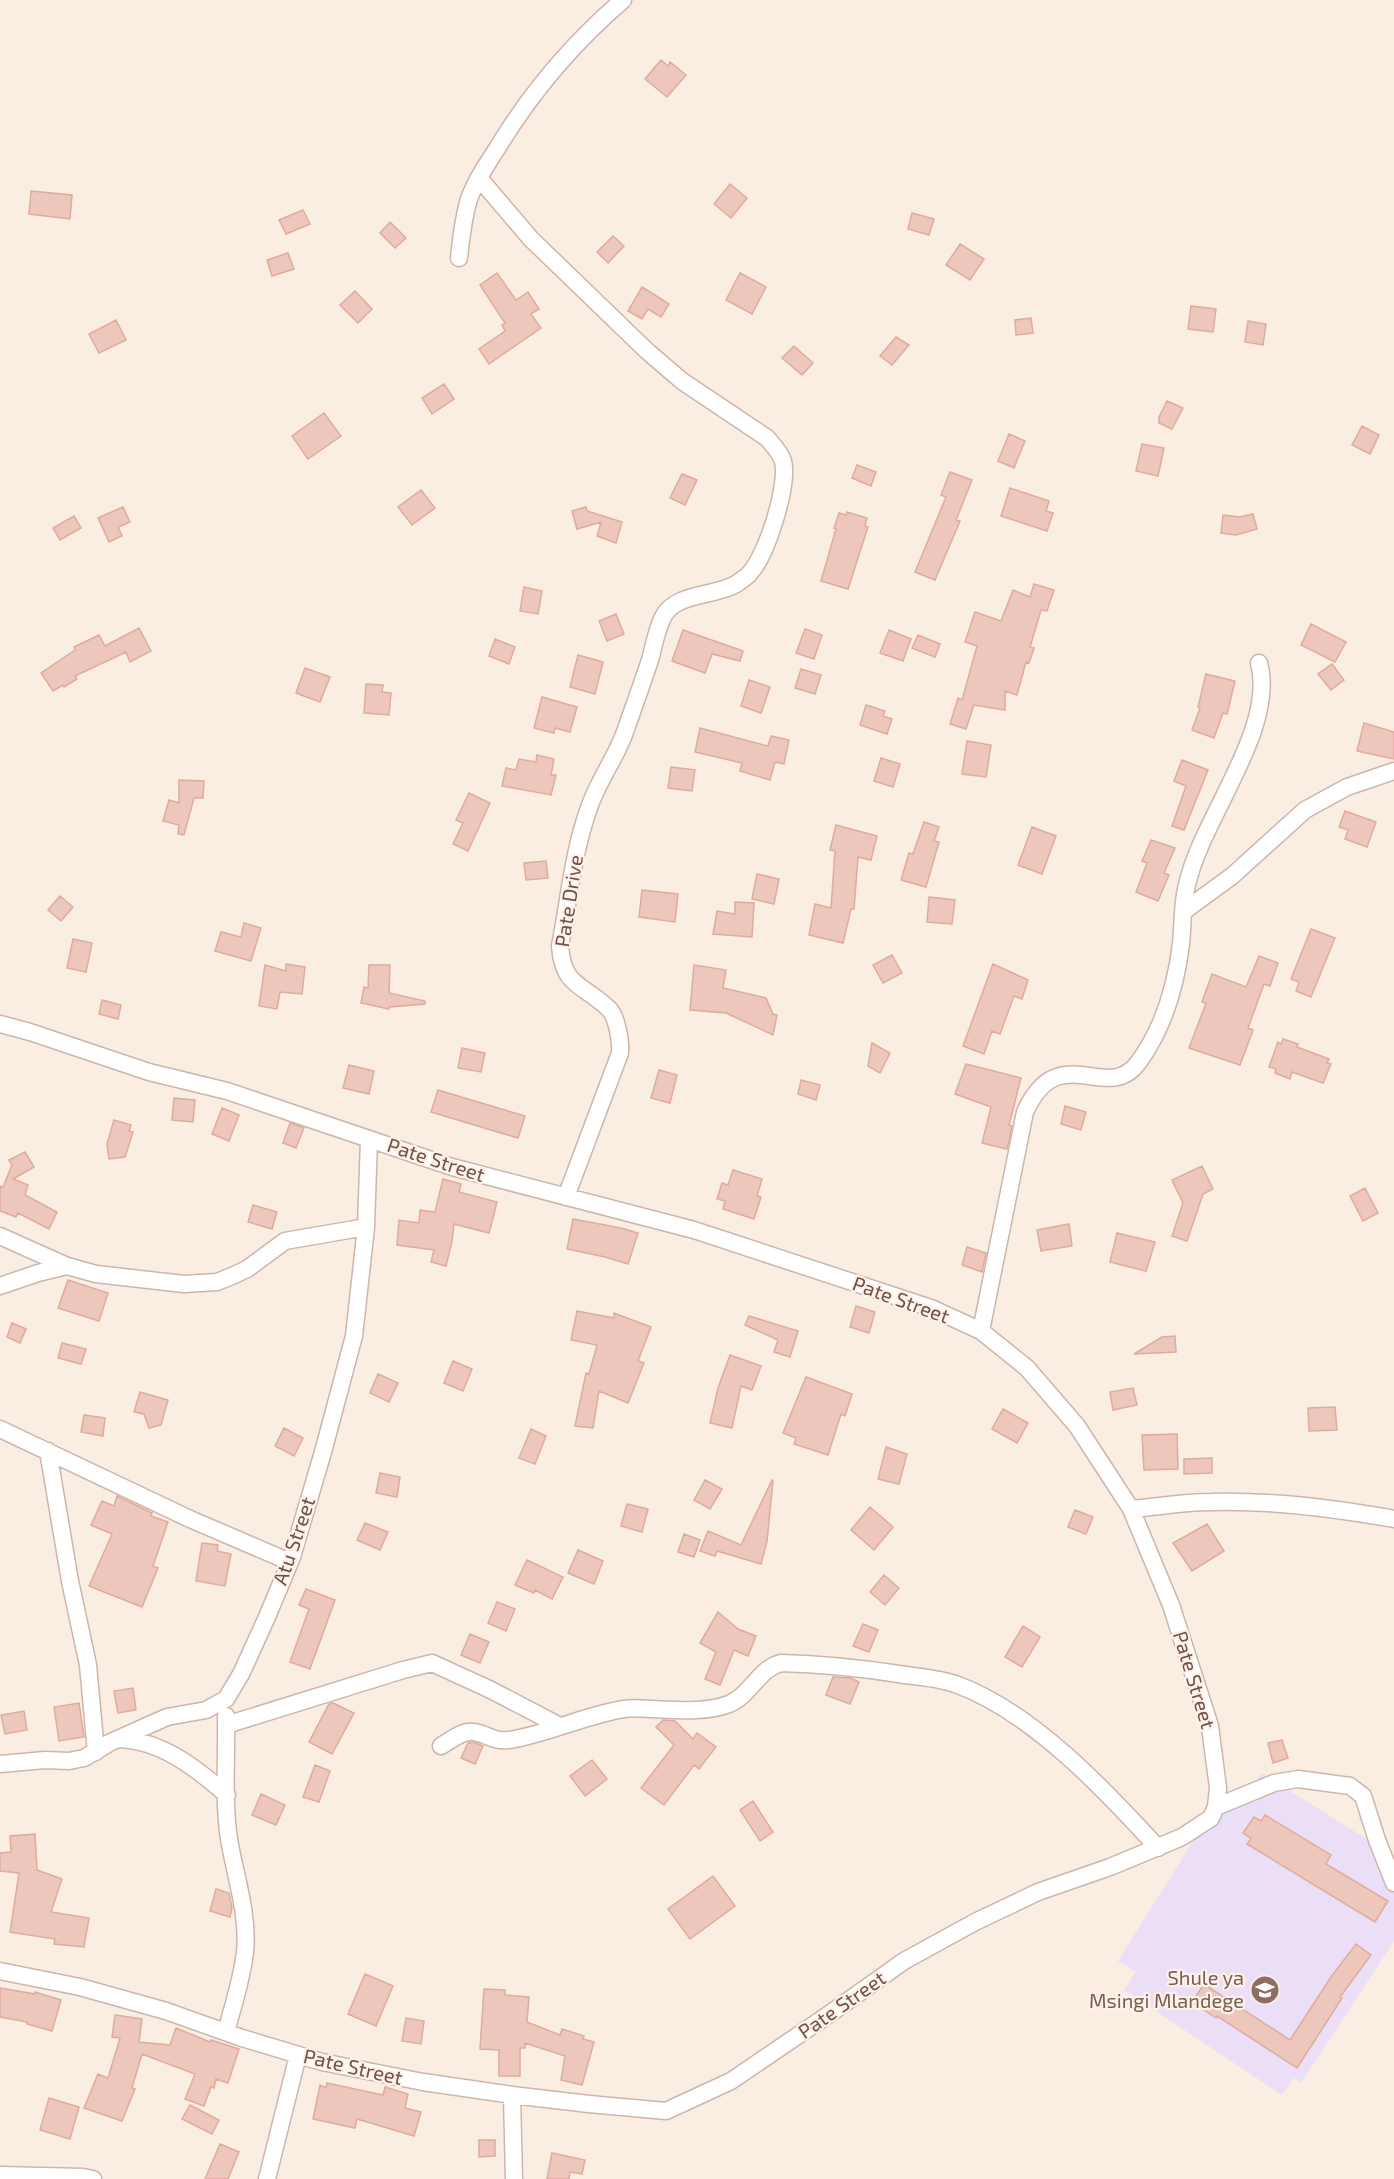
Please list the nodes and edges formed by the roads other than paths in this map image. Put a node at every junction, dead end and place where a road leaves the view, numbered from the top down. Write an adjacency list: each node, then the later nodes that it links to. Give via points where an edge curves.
1 (623, 0): 2 (street, via 554,69 528,101)
2 (478, 178): 3 (street, via 462,225); 9 (street, Pate Drive, via 531,239 614,320 682,381 767,438 783,461 777,513 765,547 750,573 734,585 681,600 664,614 624,735 590,805 579,838 560,946 561,963 569,978 610,1010 621,1041 620,1053)
3 (459, 258)
4 (1259, 663): 6 (street, via 1262,692 1257,715 1248,743 1196,854 1186,885)
5 (1394, 771): 6 (street, via 1347,787 1305,810 1232,876)
6 (1184, 911): 14 (street, via 1168,1002 1156,1033 1137,1063 1126,1075 1114,1079 1062,1075 1044,1082 1032,1097 1025,1112)
7 (0, 1024): 8 (street, Pate Street, via 150,1072 227,1091)
8 (369, 1139): 9 (street, Pate Street, via 452,1167); 10 (street, Atu Street)
9 (566, 1197): 14 (street, Pate Street, via 694,1230 932,1308)
10 (366, 1227): 12 (street, via 285,1241 247,1269 217,1282 184,1284 134,1279); 19 (street, Atu Street, via 354,1336)
11 (0, 1236): 12 (street)
12 (68, 1266): 13 (street)
13 (0, 1286)
14 (981, 1331): 17 (street, Pate Street, via 1027,1368 1077,1426)
15 (0, 1429): 16 (street)
16 (48, 1451): 19 (street); 25 (street, via 88,1665)
17 (1131, 1509): 18 (street, via 1208,1502 1274,1502); 28 (street, Pate Street, via 1171,1605 1210,1726 1218,1788)
18 (1394, 1519)
19 (290, 1562): 20 (street, Atu Street, via 241,1674)
20 (226, 1699): 21 (street); 23 (street, via 206,1710 167,1717)
21 (226, 1725): 22 (street, via 432,1663); 27 (street)
22 (560, 1726): 24 (street, via 497,1741 473,1731); 29 (street, via 627,1708 717,1708 744,1695 771,1666 781,1663 848,1666 956,1684 980,1695 1047,1739 1102,1788)
23 (118, 1739): 25 (street); 27 (street, via 155,1745 191,1766)
24 (441, 1746)
25 (96, 1752): 26 (street, via 69,1761)
26 (0, 1764)
27 (227, 1795): 32 (street, via 245,1951)
28 (1216, 1807): 29 (street, Pate Street, via 1202,1826); 30 (street, via 1274,1784 1298,1779 1350,1786 1363,1796)
29 (1158, 1848): 34 (street, Pate Street, via 1038,1892 975,1922 904,1961 731,2081 666,2110)
30 (1394, 1883)
31 (0, 1971): 32 (street, Pate Street, via 80,1987)
32 (226, 2032): 33 (street, Pate Street)
33 (298, 2055): 34 (street, Pate Street, via 423,2082); 37 (street)
34 (512, 2095): 38 (street)
35 (0, 2175): 36 (street)
36 (93, 2179)
37 (267, 2179)
38 (514, 2179)

